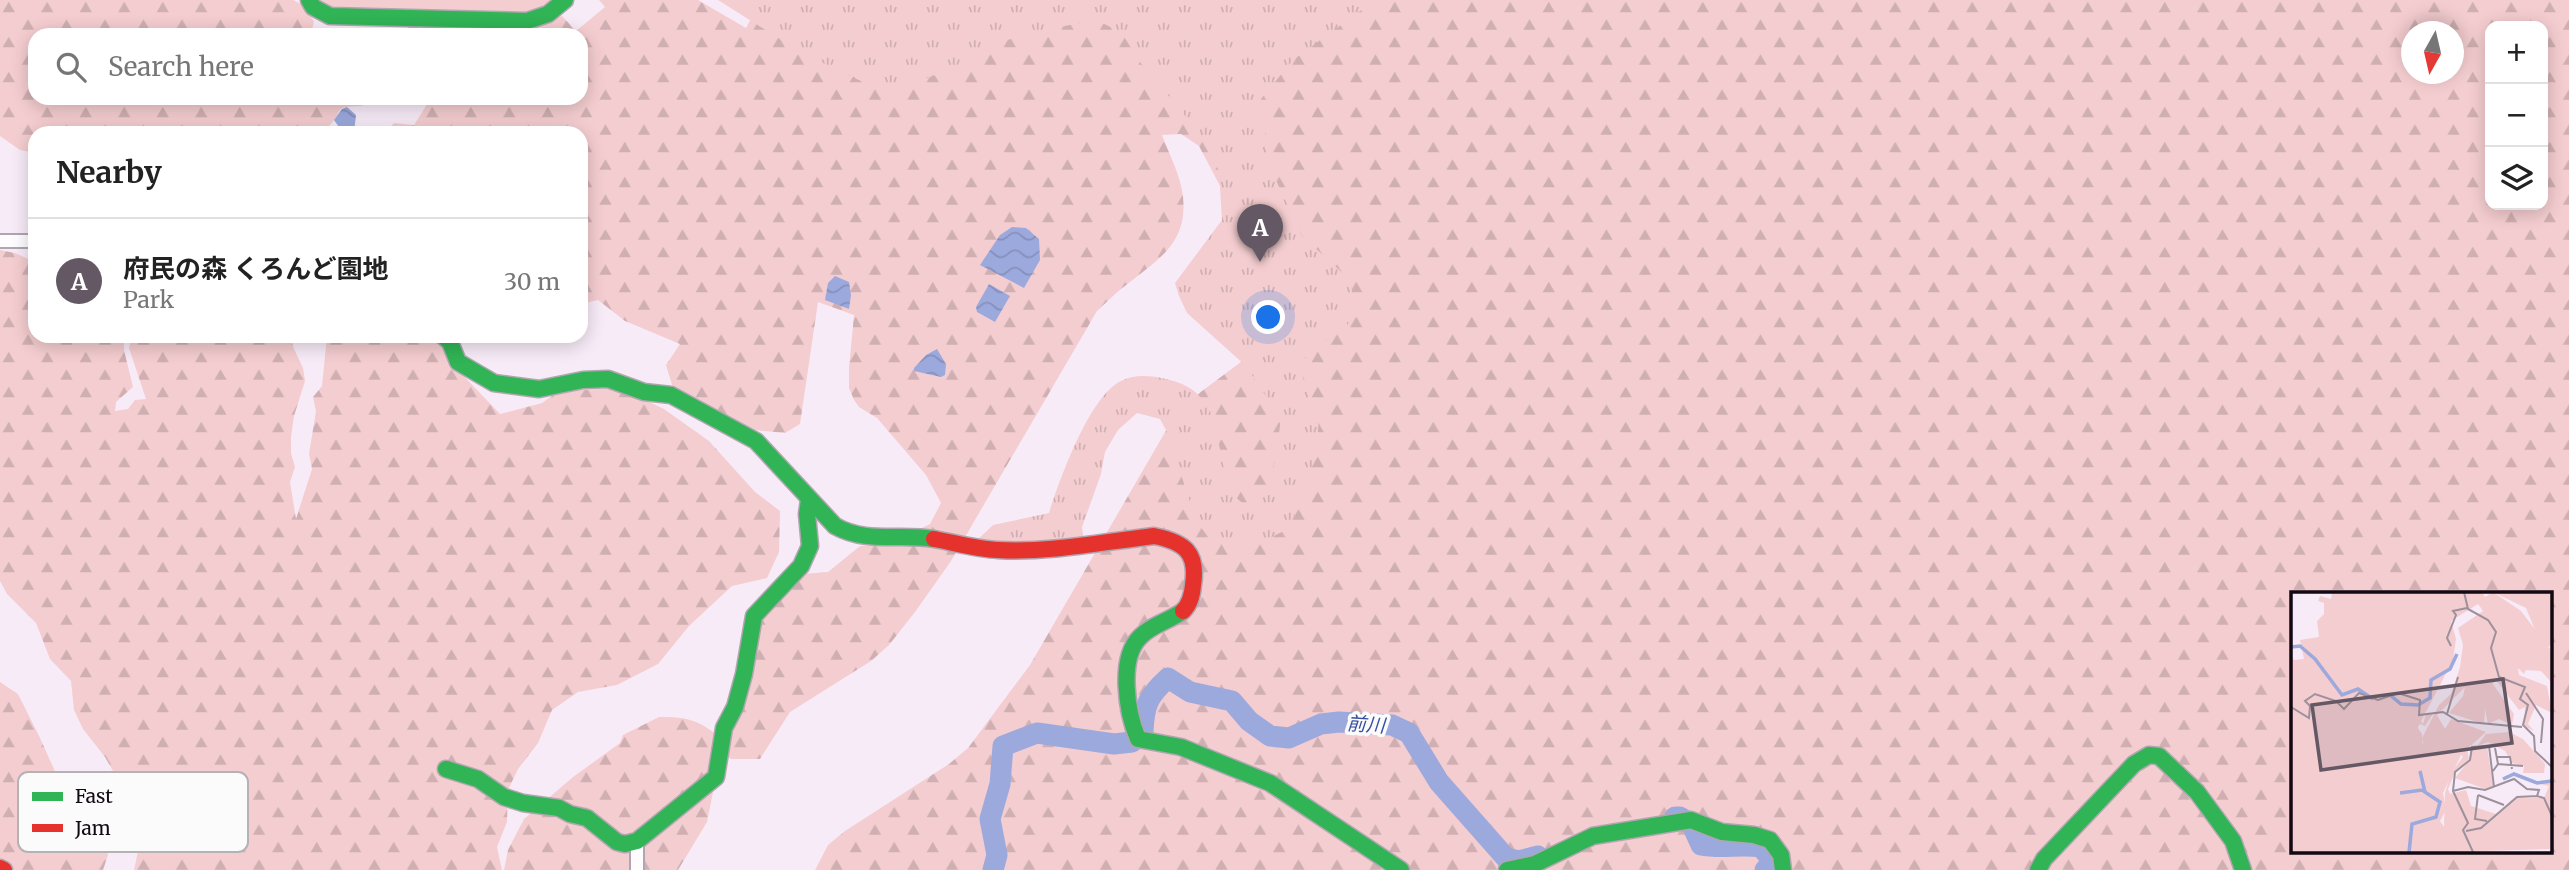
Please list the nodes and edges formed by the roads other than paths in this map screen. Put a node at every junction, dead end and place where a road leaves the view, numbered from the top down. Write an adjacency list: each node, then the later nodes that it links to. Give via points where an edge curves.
1 (309, 0): 2 (street, via 313,8 330,16 527,21 549,13)
2 (565, 0)
3 (0, 240): 4 (street)
4 (28, 241)
5 (450, 343): 6 (street, via 458,362 494,383 539,389 608,379 644,392 671,395 756,441)
6 (809, 500): 8 (street, via 810,546 801,566 754,615 744,674 724,728 716,777); 10 (street, via 835,526 850,536 867,539 918,537 1013,551 1154,536 1186,547 1195,570 1186,607 1138,638 1131,654 1128,696 1136,735 1181,747 1270,783)
7 (446, 769): 8 (street, via 478,779 504,797 587,818 617,842)
8 (637, 841): 9 (street)
9 (637, 870)
10 (1401, 870)
11 (1507, 870): 12 (street, via 1535,864 1593,836 1686,820 1720,831 1765,835 1778,847)
12 (1783, 870)
13 (2038, 870): 14 (street, via 2134,764 2149,755 2159,756 2197,792 2233,841)
14 (2244, 870)

